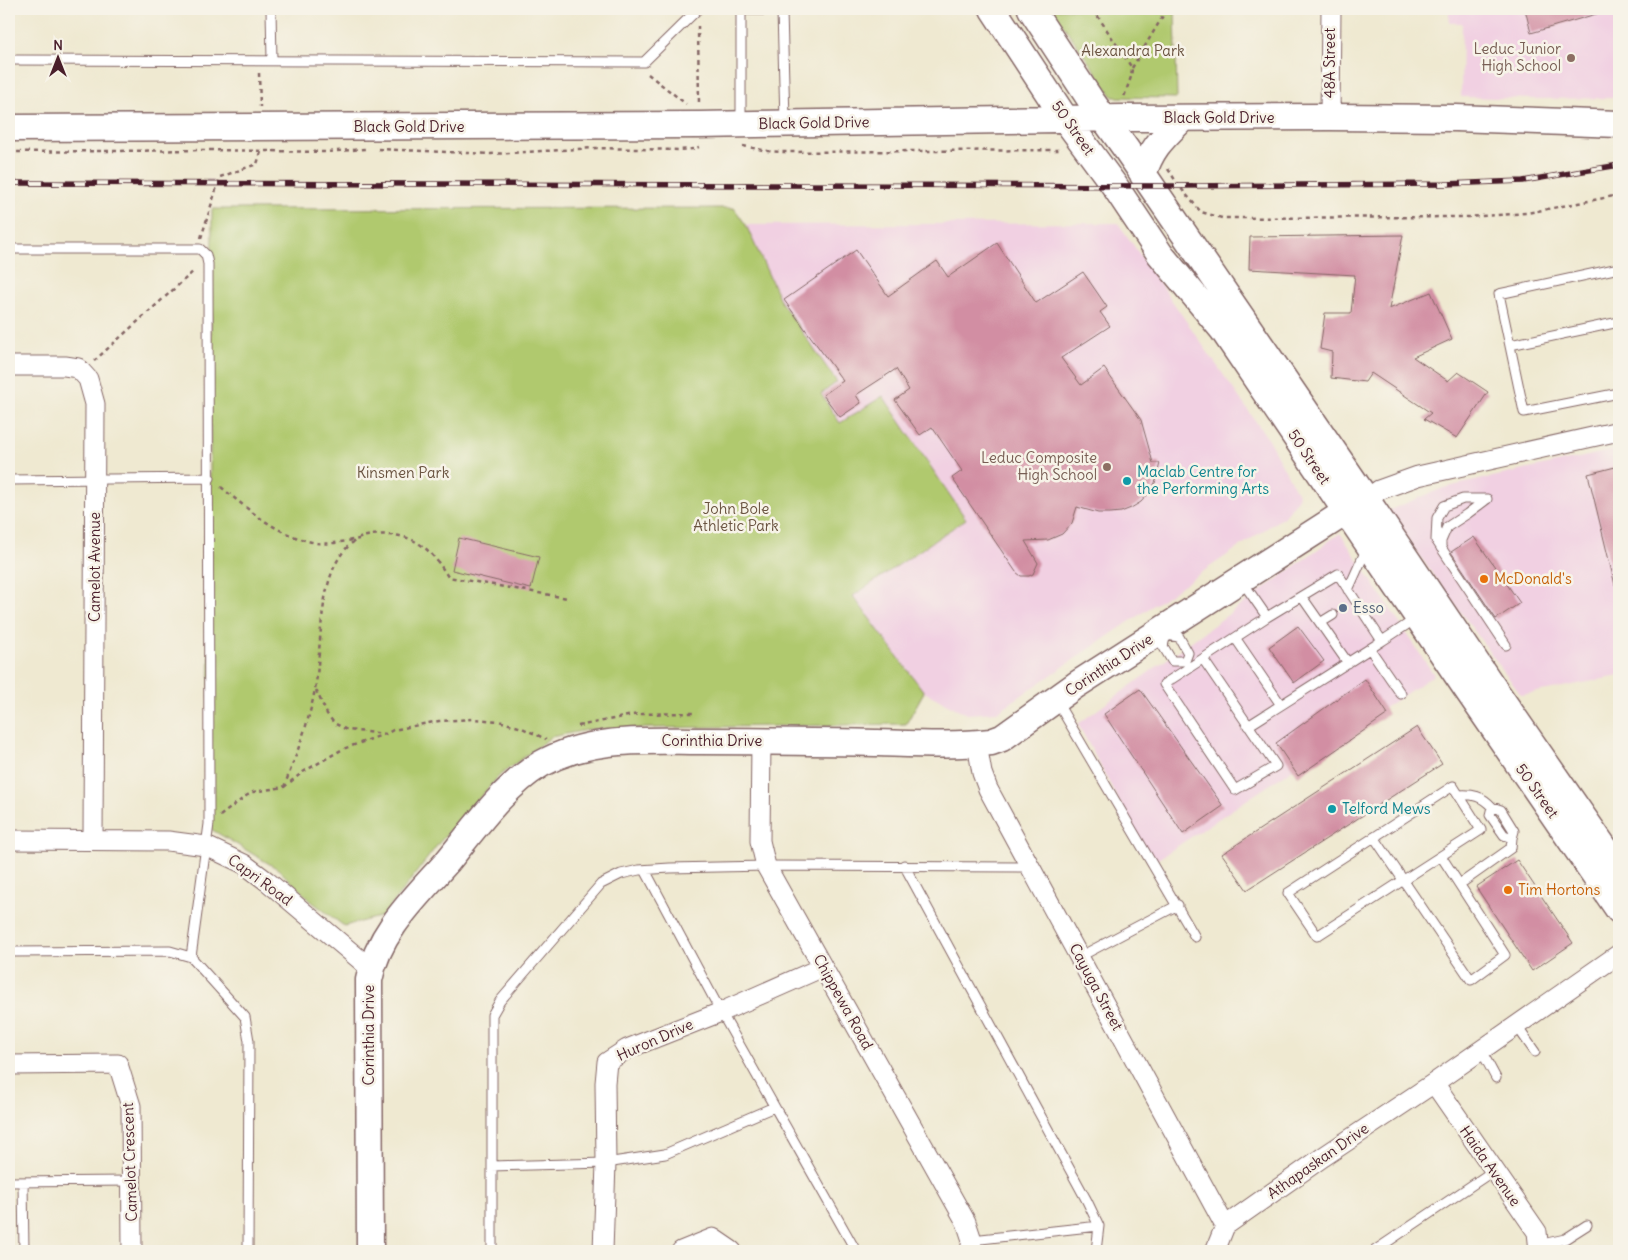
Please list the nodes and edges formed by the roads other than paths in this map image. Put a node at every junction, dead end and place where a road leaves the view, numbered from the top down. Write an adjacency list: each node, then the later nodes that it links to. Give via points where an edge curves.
1 (271, 9): 7 (lane)
2 (698, 9): 7 (lane, via 644,62)
3 (993, 9): 8 (main road, 50 Street)
4 (1031, 9): 9 (main road, 50 Street)
5 (1331, 9): 10 (street, 48A Street)
6 (9, 60): 7 (lane)
7 (272, 61)
8 (1032, 68): 12 (main road, via 1034,87 1030,99 1023,108); 13 (main road, 50 Street)
9 (1113, 110): 11 (main road, Black Gold Drive); 13 (main road, Black Gold Drive); 18 (main road, 50 Street)
10 (1330, 117): 11 (main road, Black Gold Drive); 15 (main road, Black Gold Drive)
11 (1183, 118): 18 (main road, via 1157,144)
12 (1000, 120): 13 (main road, Black Gold Drive); 14 (main road, Black Gold Drive)
13 (1066, 120): 29 (main road, 50 Street, via 1160,254 1223,330)
14 (785, 124): 17 (main road, Black Gold Drive); 17 (lane, via 782,12 744,10 741,14)
15 (1619, 124)
16 (9, 128): 17 (main road, Black Gold Drive)
17 (742, 135)
18 (1147, 164): 29 (main road, 50 Street)
19 (9, 249): 26 (lane, via 200,249 206,255)
20 (1619, 268): 22 (lane, via 1499,294)
21 (1619, 322): 22 (lane)
22 (1510, 345): 24 (lane, via 1524,412)
23 (9, 366): 27 (street, Camelot Avenue, via 78,368 88,379 95,404)
24 (1619, 393)
25 (1619, 431): 29 (street, via 1418,476 1379,490)
26 (210, 478): 27 (lane); 57 (lane, via 209,824)
27 (96, 479): 28 (lane); 56 (street, Camelot Avenue)
28 (9, 480)
29 (1356, 505): 30 (main road, 50 Street); 32 (main road, Corinthia Drive); 62 (main road, 50 Street, via 1490,683)
30 (1368, 545): 33 (lane); 37 (main road, 50 Street)
31 (1441, 548): 31 (lane, via 1436,540 1436,518 1444,506 1463,499 1487,499 1447,527); 42 (lane)
32 (1240, 579): 36 (lane); 39 (main road, Corinthia Drive)
33 (1348, 590): 34 (lane, via 1338,574); 41 (lane, via 1352,602)
34 (1302, 597): 36 (lane); 38 (lane)
35 (1333, 615): 38 (lane)
36 (1267, 617): 40 (lane)
37 (1418, 617): 41 (lane); 67 (main road, 50 Street)
38 (1320, 623): 45 (lane)
39 (1165, 632): 46 (lane, via 1179,637 1188,653); 46 (lane, via 1163,646 1172,661); 48 (main road, Corinthia Drive)
40 (1236, 639): 44 (lane); 49 (lane)
41 (1382, 641): 43 (lane)
42 (1506, 645)
43 (1370, 649): 45 (lane); 47 (lane)
44 (1203, 659): 46 (lane); 50 (lane)
45 (1348, 663): 49 (lane)
46 (1187, 665): 50 (lane, via 1164,684 1235,790 1276,766)
47 (1401, 694)
48 (1055, 700): 52 (main road, Corinthia Drive, via 1002,738); 66 (lane)
49 (1281, 704): 50 (lane)
50 (1248, 726)
51 (761, 741): 52 (main road, Corinthia Drive); 59 (street, Chippewa Road, via 760,841); 74 (main road, Corinthia Drive, via 619,741 595,744 543,764 526,775 490,811 397,920 378,950)
52 (977, 744): 61 (street, Cayuga Street, via 988,789)
53 (1459, 795): 54 (lane, via 1452,786); 58 (lane, via 1481,830); 65 (lane, via 1478,796 1485,800 1492,807 1490,815 1504,835 1512,838 1510,848)
54 (1374, 837): 64 (lane); 64 (lane, via 1288,893 1317,936)
55 (9, 840): 56 (street, Capri Road)
56 (93, 840): 57 (street, Capri Road, via 168,841)
57 (206, 846): 71 (lane); 74 (street, Capri Road, via 236,860 268,882)
58 (1441, 856): 64 (lane); 65 (lane)
59 (766, 866): 60 (lane); 63 (lane); 73 (street, Chippewa Road)
60 (904, 866): 61 (lane); 90 (lane)
61 (1030, 867): 72 (street, Cayuga Street)
62 (1619, 869)
63 (644, 870): 75 (lane); 84 (lane, via 621,874 601,884 500,1000 492,1015)
64 (1403, 880): 65 (lane, via 1471,980 1505,955)
65 (1460, 884)
66 (1178, 905): 68 (lane); 72 (lane)
67 (1619, 910)
68 (1195, 937)
69 (9, 952): 71 (lane, via 170,951)
70 (1619, 954): 76 (street, Athapaskan Drive)
71 (191, 957): 96 (lane, via 245,1017 249,1041)
72 (1079, 957): 91 (street, Cayuga Street)
73 (823, 967): 75 (street, Huron Drive); 92 (street, Chippewa Road, via 966,1222)
74 (371, 969): 97 (main road, Corinthia Drive)
75 (721, 1012): 82 (lane); 83 (street, Huron Drive, via 627,1049 607,1062)
76 (1516, 1024): 77 (street, Athapaskan Drive); 78 (lane)
77 (1481, 1050): 80 (lane); 81 (street, Athapaskan Drive)
78 (1535, 1052)
79 (9, 1065): 86 (street, Camelot Crescent, via 118,1064 131,1106)
80 (1496, 1078)
81 (1434, 1083): 85 (street, Haida Avenue); 91 (street, Athapaskan Drive, via 1322,1156)
82 (774, 1107): 83 (lane, via 665,1154); 102 (lane)
83 (606, 1163): 84 (lane); 99 (street, Huron Drive)
84 (492, 1166): 98 (lane)
85 (1493, 1171): 93 (street, Haida Avenue, via 1537,1232); 105 (lane)
86 (132, 1181): 88 (lane); 95 (street, Camelot Crescent)
87 (9, 1182): 88 (lane)
88 (23, 1182): 94 (lane)
89 (1587, 1225): 93 (lane, via 1564,1239)
90 (1099, 1226): 92 (lane); 103 (lane)
91 (1225, 1226): 104 (street)
92 (971, 1246)
93 (1539, 1248)
94 (24, 1251)
95 (132, 1251)
96 (248, 1251)
97 (370, 1251)
98 (492, 1251)
99 (603, 1251)
100 (681, 1251): 101 (street, via 713,1238)
101 (732, 1251)
102 (856, 1251)
103 (1096, 1251)
104 (1215, 1251)
105 (1374, 1251)

